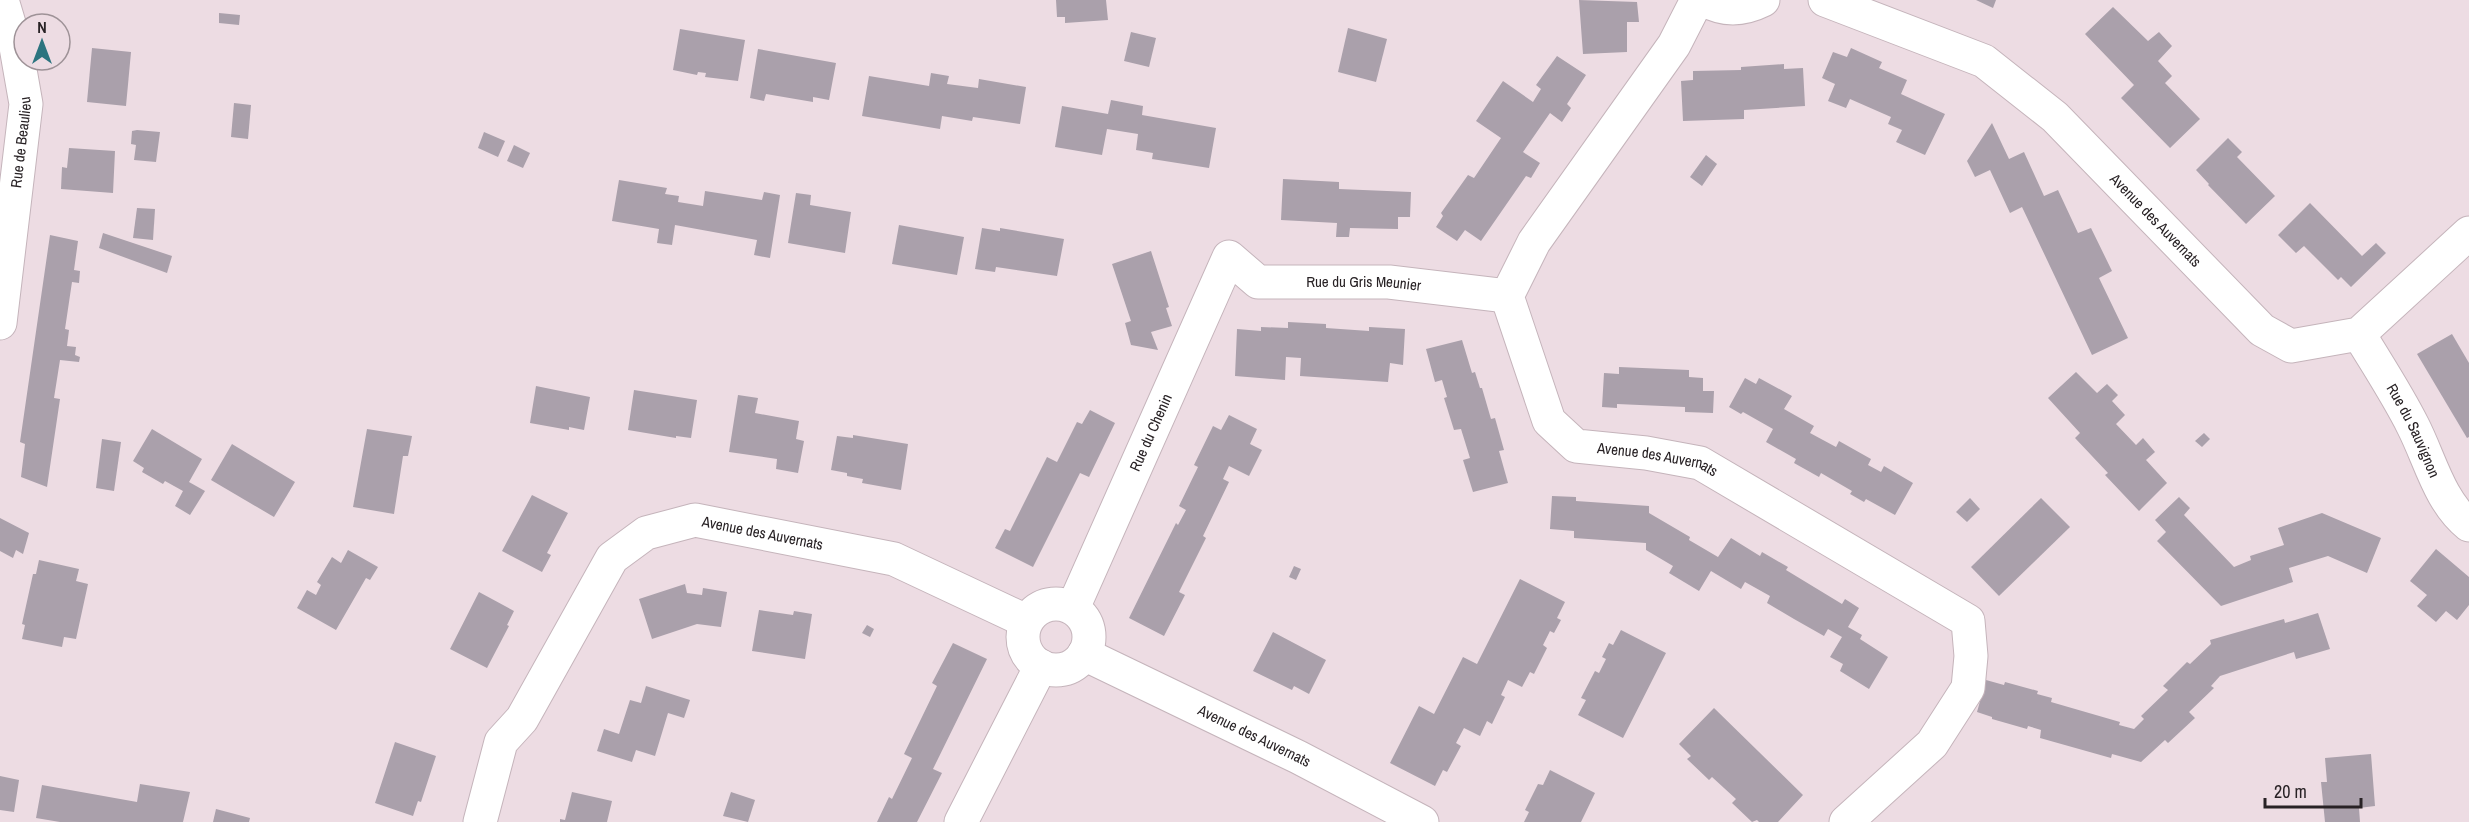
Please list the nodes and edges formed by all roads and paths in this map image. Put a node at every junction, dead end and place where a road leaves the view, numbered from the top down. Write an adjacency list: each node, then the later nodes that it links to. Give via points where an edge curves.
1 (2, 0): 9 (street, Rue de Beaulieu, via 16,47 26,105)
2 (1696, 0): 8 (street, via 1674,45 1534,242)
3 (1705, 0): 4 (street, via 1734,9)
4 (1763, 0)
5 (1825, 0): 10 (street, Avenue des Auvernats, via 1984,61 2055,117 2262,330 2291,346)
6 (2469, 233): 10 (street)
7 (1229, 257): 8 (street, Rue du Gris Meunier, via 1258,282 1389,282); 12 (street, Rue du Chenin)
8 (1507, 296): 19 (street, Avenue des Auvernats, via 1549,421 1576,446 1700,463 1968,621 1968,688 1932,744)
9 (0, 323)
10 (2359, 334): 11 (street, Rue du Sauvignon, via 2412,424 2448,503)
11 (2469, 525)
12 (1073, 608): 13 (street, via 1053,603 1033,612); 14 (street, via 1087,624)
13 (1026, 621): 15 (street, via 1023,643); 16 (street, Avenue des Auvernats, via 894,559 695,520 646,533 612,558 522,719 501,742)
14 (1084, 654): 15 (street, via 1068,668); 18 (street, Avenue des Auvernats, via 1298,757)
15 (1041, 666): 17 (street)
16 (480, 822)
17 (961, 822)
18 (1422, 822)
19 (1846, 822)

